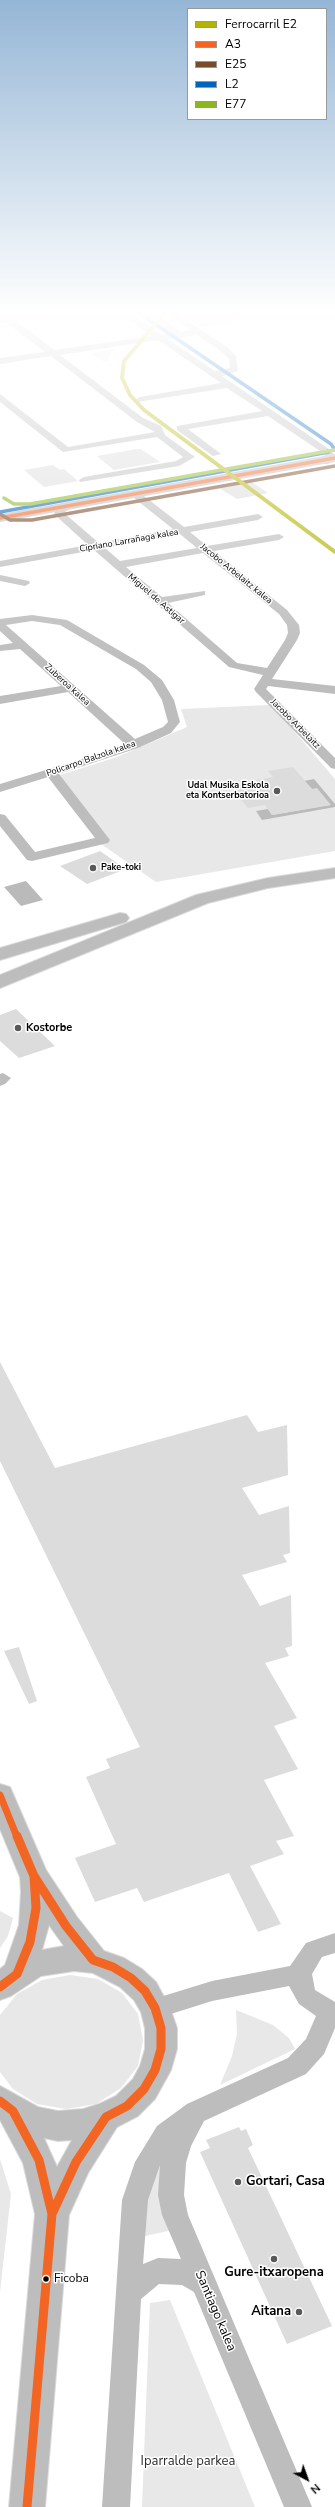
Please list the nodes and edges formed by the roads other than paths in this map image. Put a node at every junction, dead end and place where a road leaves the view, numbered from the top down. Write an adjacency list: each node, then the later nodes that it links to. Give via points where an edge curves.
1 (41, 430): 5 (street, via 66,450)
2 (157, 430): 5 (street)
3 (183, 430): 6 (street)
4 (294, 430): 7 (street)
5 (160, 433): 8 (street, via 190,457 179,463)
6 (216, 454)
7 (331, 457): 9 (main road)
8 (84, 480)
9 (140, 494): 11 (main road); 12 (main road); 15 (street, Jacobo Arbelaitz kalea)
10 (0, 505): 12 (main road, via 12,512)
11 (65, 508): 12 (main road); 17 (street, Miguel de Astigar, via 59,514)
12 (28, 514): 13 (main road)
13 (3, 516)
14 (258, 517): 15 (street, Cipriano Larrañaga kalea)
15 (183, 531): 17 (street, Cipriano Larrañaga kalea); 18 (street, Jacobo Arbelaitz kalea)
16 (279, 537): 18 (street)
17 (96, 546): 19 (street, Cipriano Larrañaga kalea); 20 (street, Miguel de Astigar)
18 (206, 549): 20 (street); 28 (street, Jacobo Arbelaitz kalea, via 283,612 293,625 294,633 291,640)
19 (0, 564)
20 (118, 566): 24 (street, Miguel de Astigar)
21 (0, 578): 22 (street)
22 (26, 583)
23 (201, 592): 24 (street)
24 (160, 601): 28 (street, Miguel de Astigar, via 233,665)
25 (0, 623): 26 (street, Zuberoa kalea); 32 (street, Policarpo Balzola kalea, via 32,618 63,622 140,667 156,680 168,700 174,722 167,730)
26 (21, 645): 27 (street); 29 (street, Zuberoa kalea)
27 (0, 648)
28 (266, 677): 30 (street, Jacobo Arbelaitz); 33 (street, Jacobo Arbelaitz, via 260,689)
29 (70, 688): 31 (street); 32 (street, Zuberoa kalea)
30 (335, 690)
31 (0, 700)
32 (134, 745): 34 (street, Policarpo Balzola kalea)
33 (335, 765)
34 (51, 774): 35 (street, Policarpo Balzola kalea); 36 (street, via 103,840 32,857)
35 (0, 788)
36 (0, 818)
37 (335, 873): 38 (main road, via 261,884)
38 (202, 899): 39 (main road, via 174,901); 40 (main road)
39 (0, 954)
40 (0, 982)
41 (0, 1795): 42 (main road)
42 (34, 1876): 44 (main road, via 66,1926); 46 (main road, via 34,1925 26,1952)
43 (335, 1943): 45 (street, via 314,1950 302,1965)
44 (93, 1960): 46 (main road, via 54,1960 34,1965); 47 (main road, via 113,1967 131,1978 145,1991)
45 (300, 1974): 47 (street, via 212,1991); 48 (street, via 301,1987 307,1998)
46 (8, 1980)
47 (155, 2008): 51 (main road, via 161,2028 161,2049 155,2070 144,2089 127,2106)
48 (333, 2012): 50 (street, via 315,2046 297,2066)
49 (6, 2106): 51 (main road, via 34,2121 58,2126 83,2124); 52 (main road, via 39,2160)
50 (196, 2112): 53 (street, Santiago kalea, via 179,2143 173,2163 171,2195 175,2215); 54 (street, via 166,2134 148,2162 136,2200)
51 (106, 2117): 52 (main road, via 76,2162)
52 (52, 2214): 55 (main road)
53 (203, 2283): 54 (street, via 186,2272 158,2271 143,2279); 57 (street, Santiago kalea)
54 (128, 2293): 56 (street)
55 (27, 2507)
56 (116, 2507)
57 (298, 2507)

